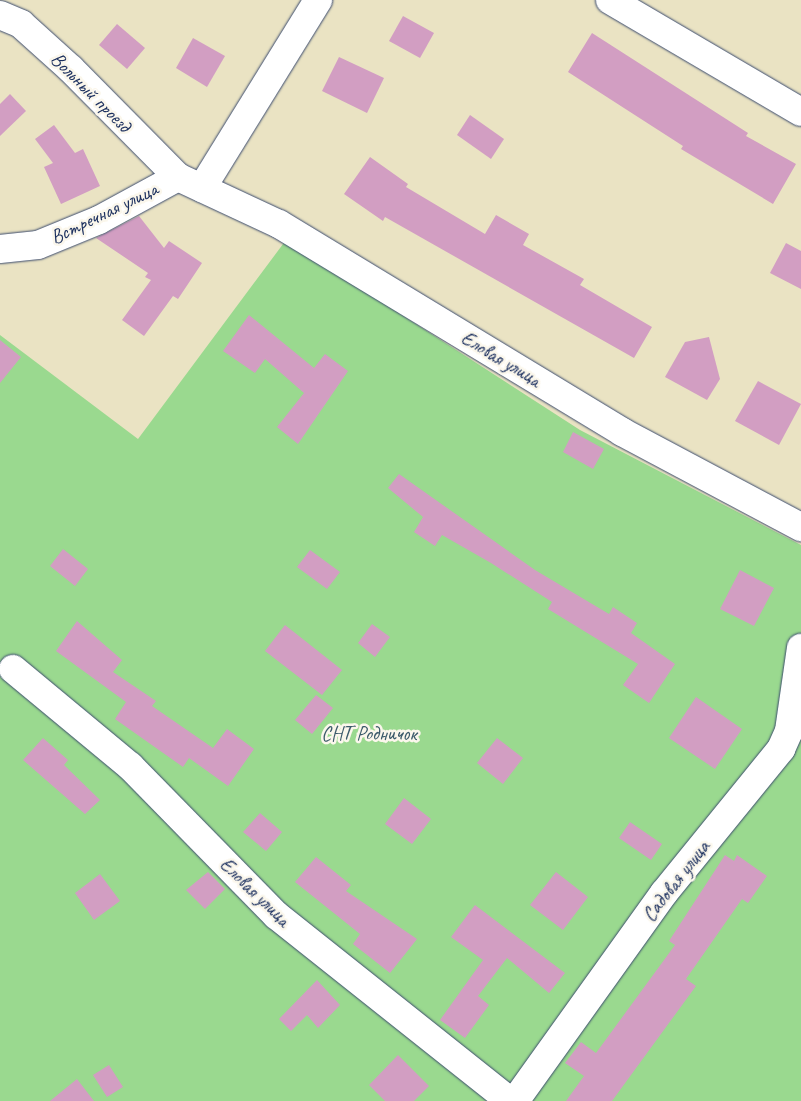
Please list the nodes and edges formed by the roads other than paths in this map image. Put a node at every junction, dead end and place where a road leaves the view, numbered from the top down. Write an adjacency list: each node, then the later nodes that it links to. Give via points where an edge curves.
1 (318, 0): 5 (street)
2 (610, 0): 4 (street)
3 (0, 15): 5 (street, Вольный проезд, via 21,24 72,69)
4 (801, 112)
5 (190, 183): 6 (street, Встречная улица, via 38,245); 7 (street, Еловая улица, via 279,224 622,432)
6 (0, 249)
7 (801, 527)
8 (801, 648): 11 (street, Садовая улица, via 789,731 781,749 664,893)
9 (13, 669): 10 (street, Еловая улица, via 130,766 276,915)
10 (510, 1101)
11 (515, 1101)

